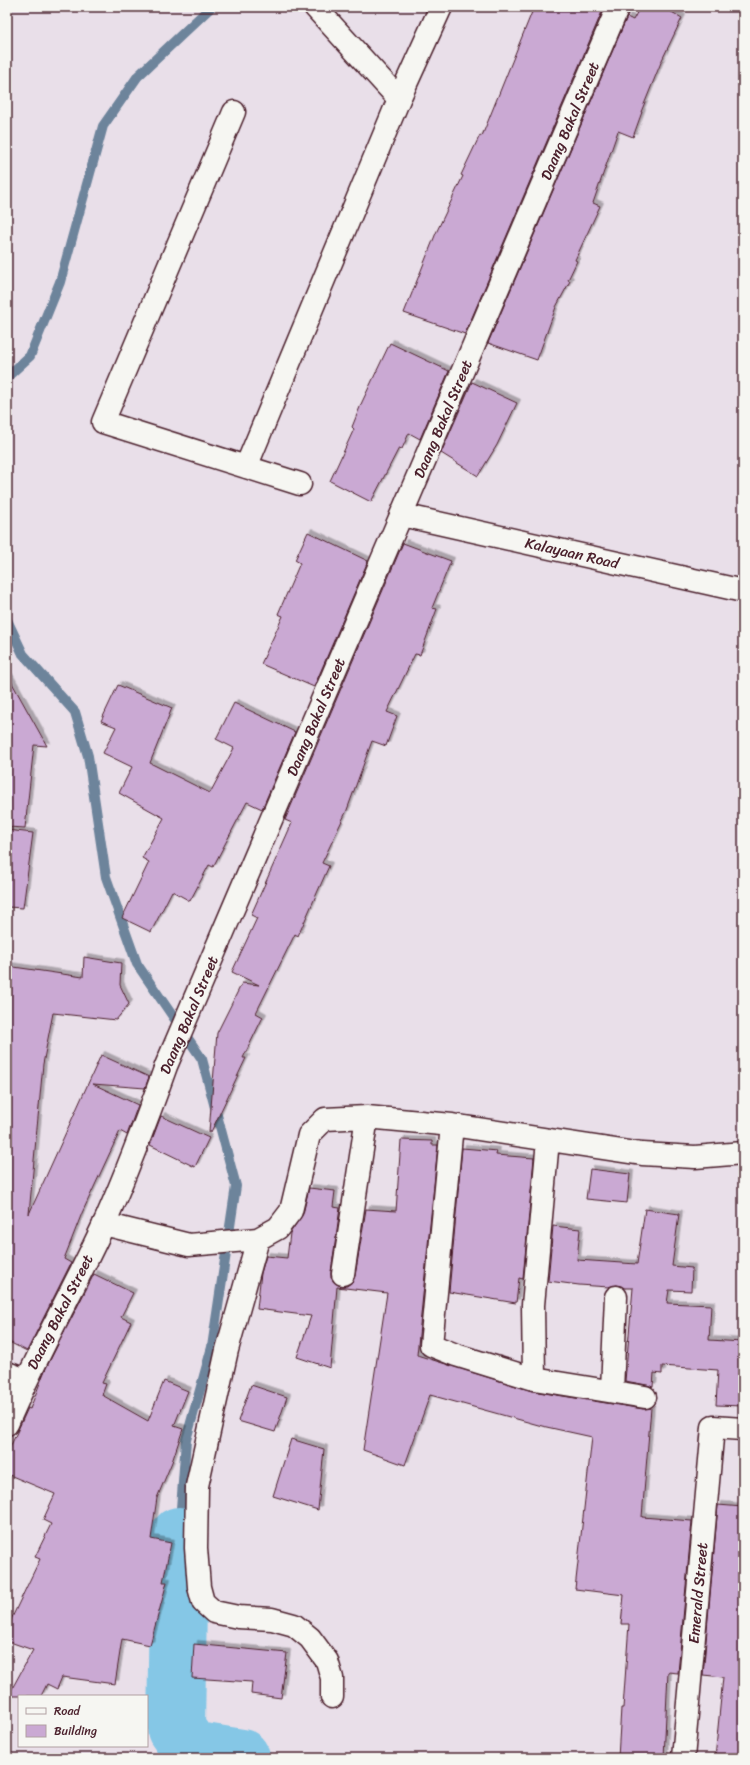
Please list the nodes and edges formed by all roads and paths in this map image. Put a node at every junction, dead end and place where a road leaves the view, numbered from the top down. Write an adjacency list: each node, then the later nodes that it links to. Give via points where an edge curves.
1 (315, 7): 4 (street)
2 (441, 7): 4 (street)
3 (618, 7): 8 (street, Daang Bakal Street)
4 (399, 99): 6 (street)
5 (234, 112): 6 (street, via 103,422)
6 (246, 466): 7 (street)
7 (300, 484)
8 (402, 514): 9 (street, Kalayaan Road); 14 (street, Daang Bakal Street, via 166,1066)
9 (743, 591)
10 (367, 1117): 11 (street); 15 (street, via 325,1120 309,1135 291,1212 278,1228); 16 (street)
11 (452, 1125): 12 (street); 19 (street, via 431,1345)
12 (548, 1140): 13 (street, via 642,1154 695,1157); 19 (street, via 533,1305)
13 (743, 1152)
14 (104, 1224): 15 (street, via 189,1245); 18 (street, Daang Bakal Street)
15 (254, 1239): 24 (street, via 226,1350 197,1486 196,1548 199,1587 203,1602 214,1612 238,1618 272,1619 294,1625 310,1638 327,1661 332,1678)
16 (343, 1274)
17 (616, 1297): 20 (street)
18 (16, 1376): 22 (street, Daang Bakal Street)
19 (534, 1379): 20 (street)
20 (612, 1390): 21 (street)
21 (644, 1397)
22 (7, 1424)
23 (743, 1430): 25 (street, Emerald Street, via 713,1427)
24 (332, 1697)
25 (683, 1758)

